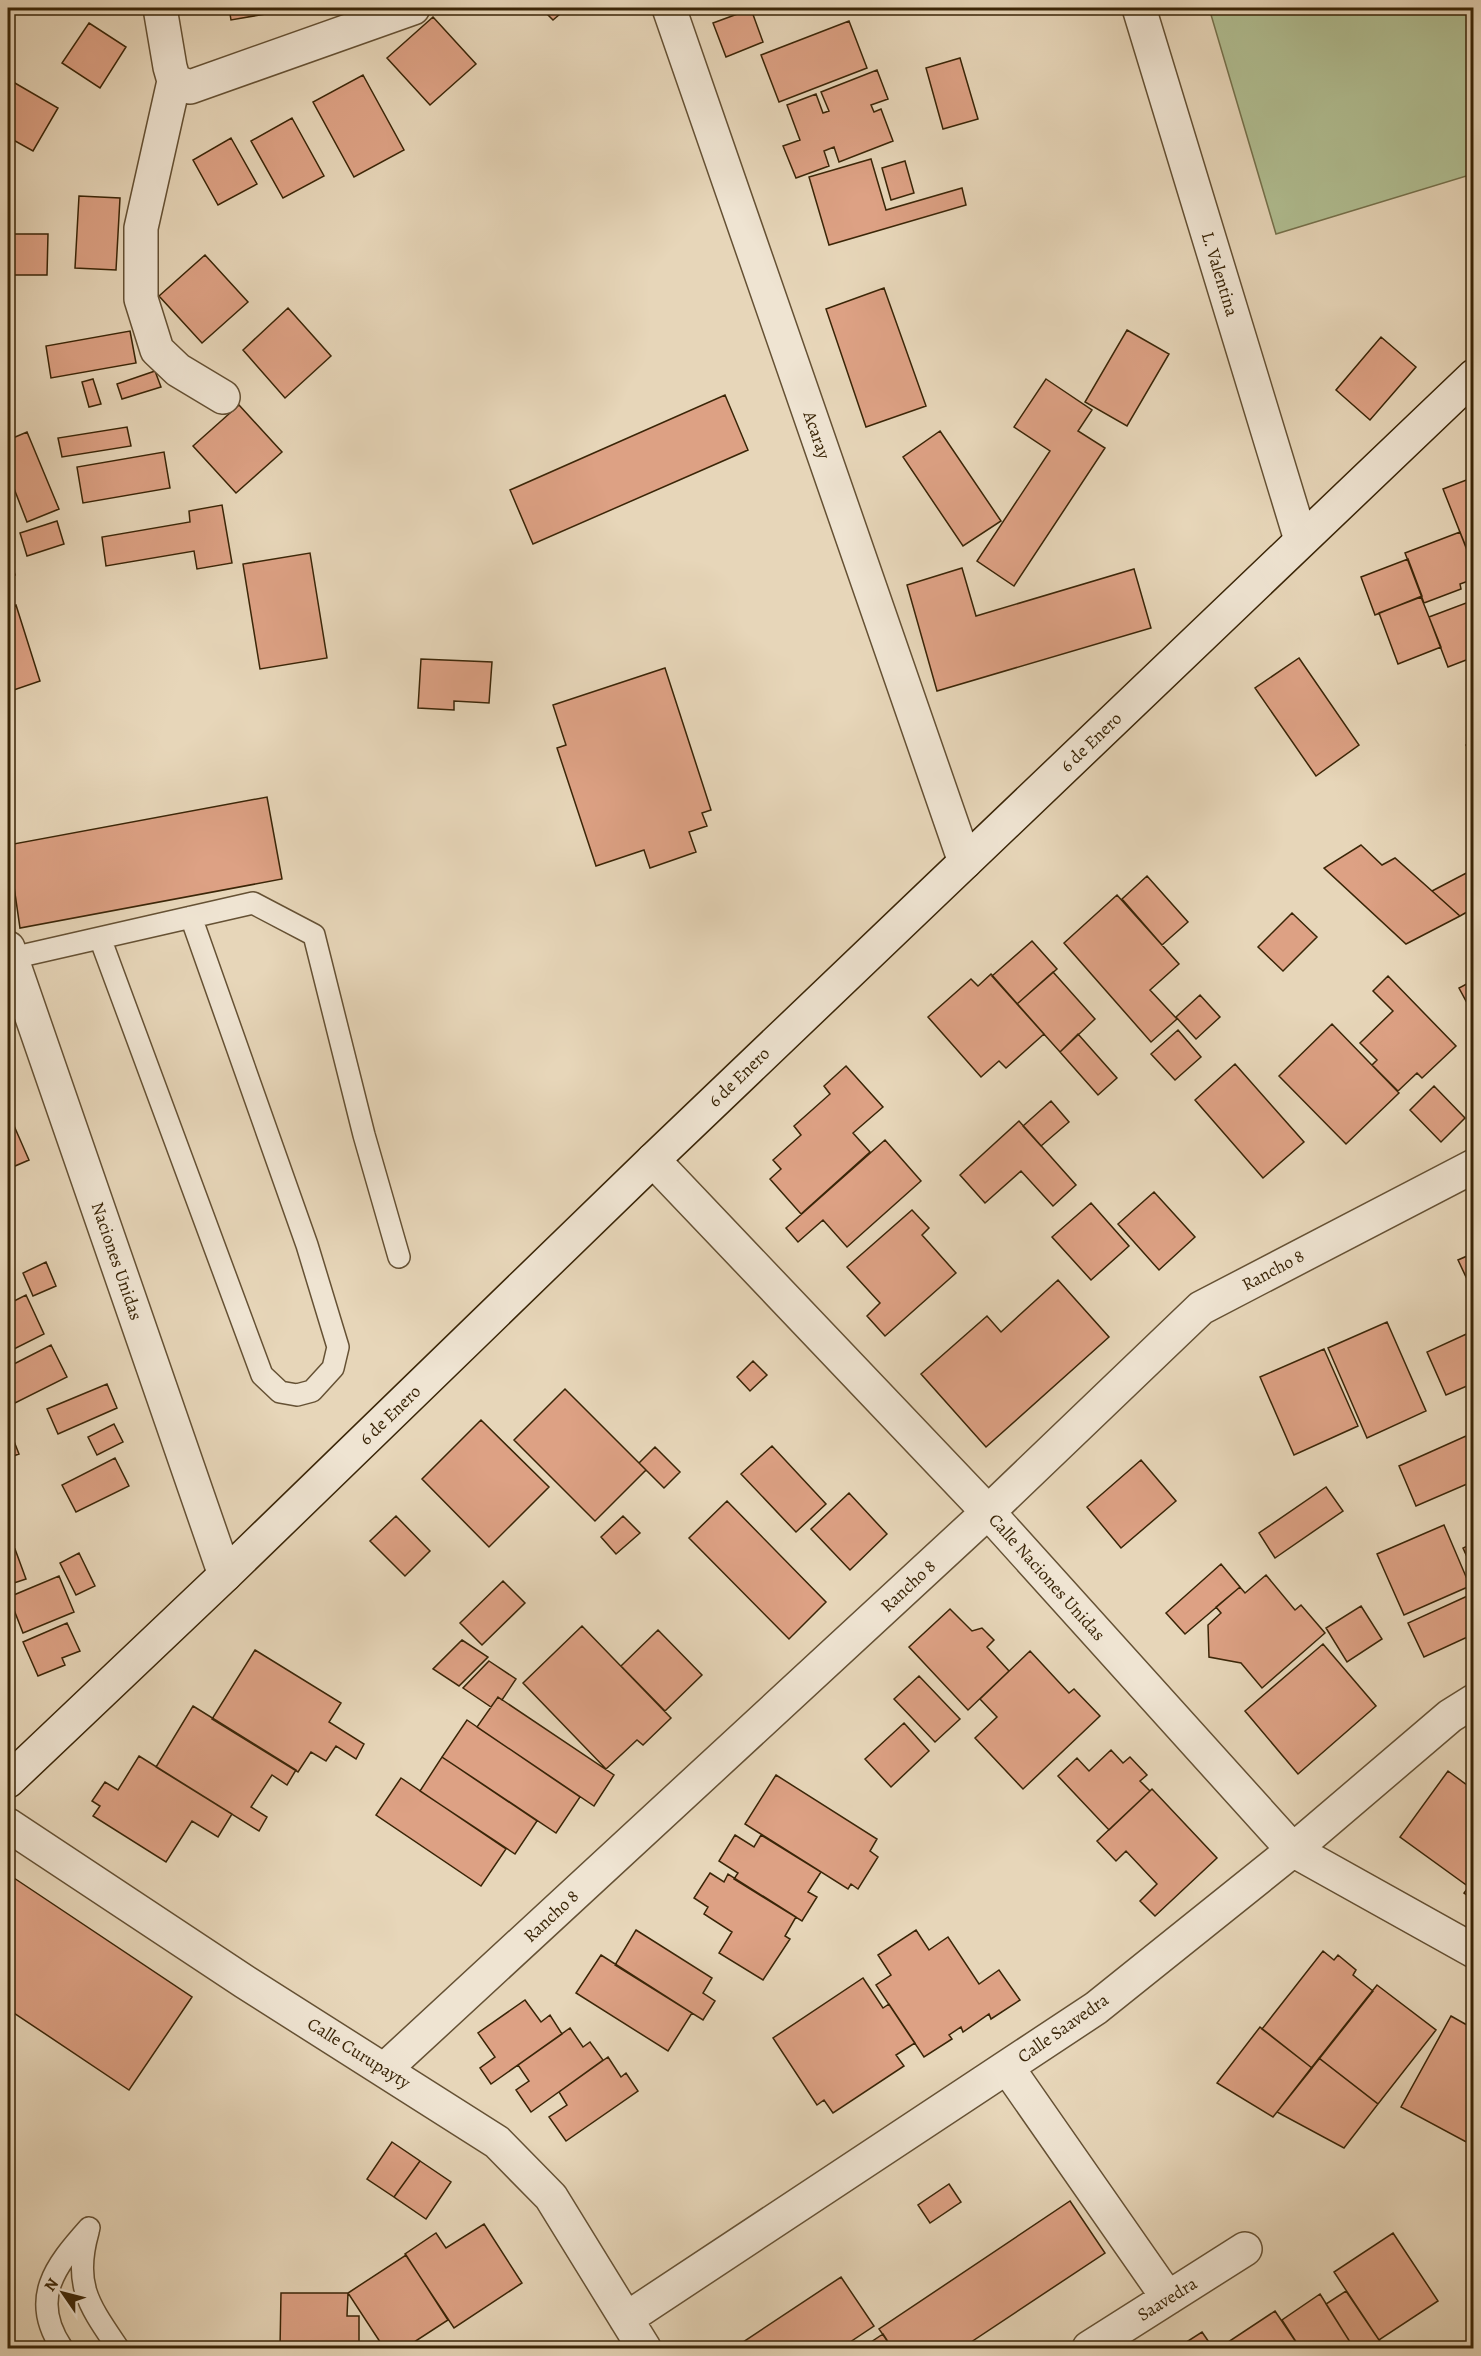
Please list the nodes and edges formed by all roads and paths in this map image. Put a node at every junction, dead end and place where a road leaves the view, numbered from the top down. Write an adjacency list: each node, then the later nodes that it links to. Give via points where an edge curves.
1 (160, 8): 5 (street)
2 (413, 8): 5 (street, via 190,87)
3 (669, 8): 9 (street, Acaray)
4 (1139, 8): 8 (street, L. Valentina)
5 (174, 81): 7 (street, via 141,228 141,299 157,351 178,370)
6 (1473, 376): 8 (street, 6 de Enero)
7 (223, 396)
8 (1301, 540): 9 (street, 6 de Enero)
9 (965, 862): 13 (street, 6 de Enero)
10 (191, 917): 11 (lane); 11 (lane, via 307,1245 338,1347 333,1368 312,1391 297,1395 280,1392 262,1376); 15 (lane, via 253,903 314,935)
11 (100, 938): 12 (lane)
12 (9, 955): 17 (street, Naciones Unidas)
13 (653, 1160): 16 (street, Calle Naciones Unidas); 17 (street, 6 de Enero)
14 (1473, 1166): 16 (street, Rancho 8, via 1201,1308)
15 (399, 1257)
16 (988, 1512): 21 (street, Calle Naciones Unidas); 24 (street, Rancho 8)
17 (225, 1575): 19 (street, 6 de Enero)
18 (1473, 1701): 21 (street, Calle Saavedra, via 1450,1716)
19 (8, 1781)
20 (8, 1825): 24 (street, Calle Curupayty, via 245,1982)
21 (1293, 1850): 22 (street, Calle Naciones Unidas); 23 (street, Calle Saavedra, via 1096,2008)
22 (1473, 1951)
23 (1007, 2067): 26 (street); 27 (street, Calle Saavedra)
24 (385, 2069): 27 (street, Calle Curupayty, via 497,2142 551,2197)
25 (1245, 2249): 26 (street, Saavedra)
26 (1168, 2298): 31 (street, Saavedra)
27 (626, 2319): 30 (street, Calle Curupayty)
28 (62, 2349): 29 (lane, via 52,2334 46,2304 50,2280 64,2256 89,2228 81,2274 90,2306)
29 (118, 2349)
30 (644, 2349)
31 (1089, 2349)

